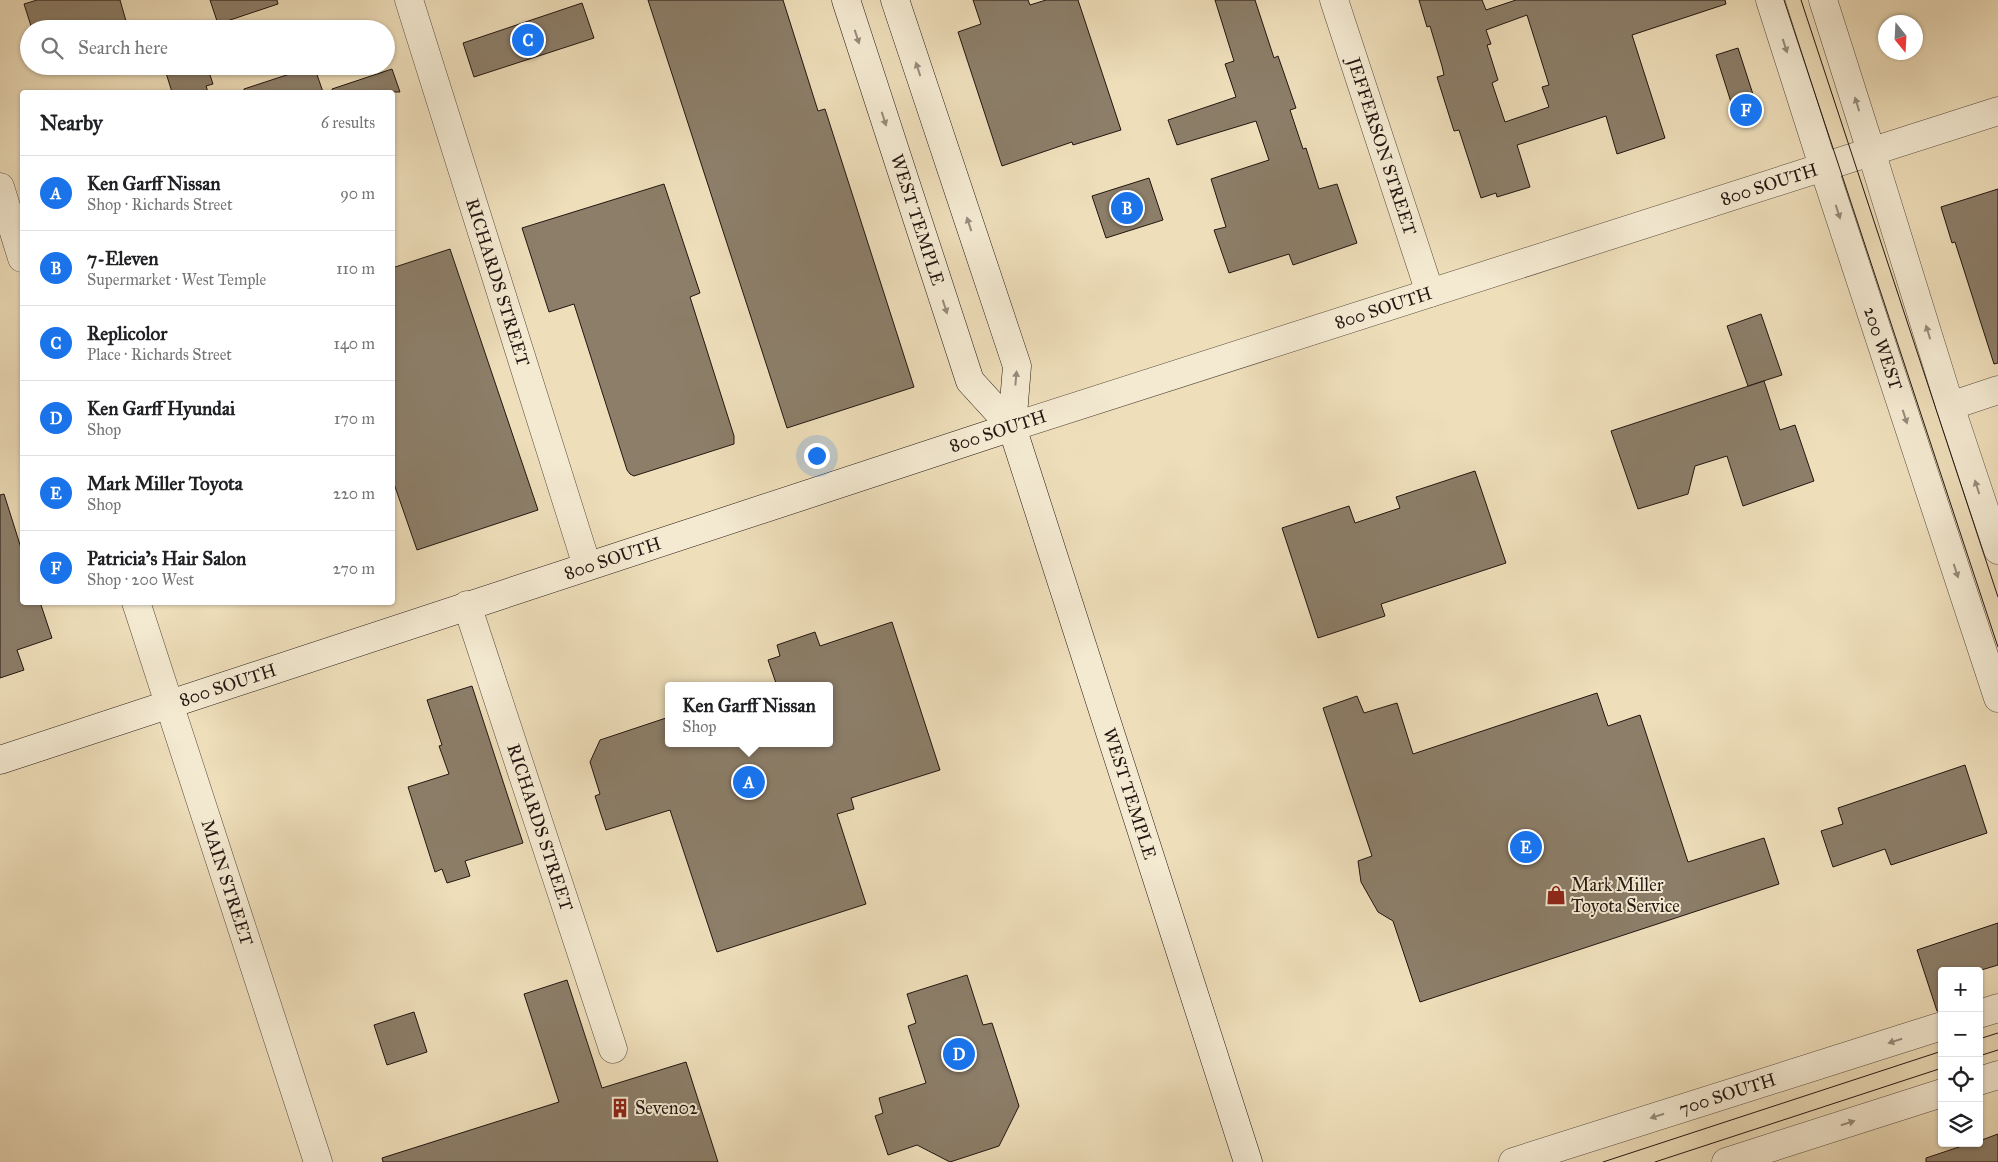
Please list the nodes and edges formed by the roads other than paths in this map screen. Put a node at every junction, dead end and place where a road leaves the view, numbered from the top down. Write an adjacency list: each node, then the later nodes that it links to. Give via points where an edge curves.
1 (408, 0): 17 (street, RICHARDS STREET)
2 (846, 0): 15 (street, WEST TEMPLE, one-way to 15, via 970,381)
3 (896, 0): 15 (street, WEST TEMPLE, one-way to 3, via 1017,366)
4 (1334, 0): 12 (street, JEFFERSON STREET)
5 (1770, 0): 9 (street, 200 WEST, one-way to 9)
6 (1823, 0): 8 (street, one-way to 6)
7 (1998, 111): 8 (street, 800 SOUTH)
8 (1871, 151): 9 (street, 800 SOUTH); 14 (street, one-way to 8)
9 (1823, 166): 12 (street, 800 SOUTH); 20 (street, 200 WEST, one-way to 20)
10 (0, 187): 11 (street)
11 (20, 252)
12 (1430, 293): 15 (street, 800 SOUTH)
13 (1998, 390): 14 (street)
14 (1950, 406): 16 (street, one-way to 14)
15 (1012, 427): 17 (street, 800 SOUTH); 31 (street, WEST TEMPLE)
16 (1998, 548)
17 (587, 566): 19 (street, 800 SOUTH)
18 (137, 605): 21 (street, MAIN STREET)
19 (467, 605): 21 (street, 800 SOUTH); 26 (street, RICHARDS STREET)
20 (1998, 698)
21 (168, 704): 22 (street, 800 SOUTH); 30 (street, MAIN STREET)
22 (0, 760)
23 (1998, 1008): 24 (street)
24 (1983, 1013)
25 (1938, 1027): 32 (street, 700 SOUTH, one-way to 32)
26 (613, 1049)
27 (1998, 1075): 28 (street)
28 (1983, 1080)
29 (1938, 1094): 33 (street, one-way to 29)
30 (318, 1162)
31 (1248, 1162)
32 (1513, 1162)
33 (1726, 1162)

